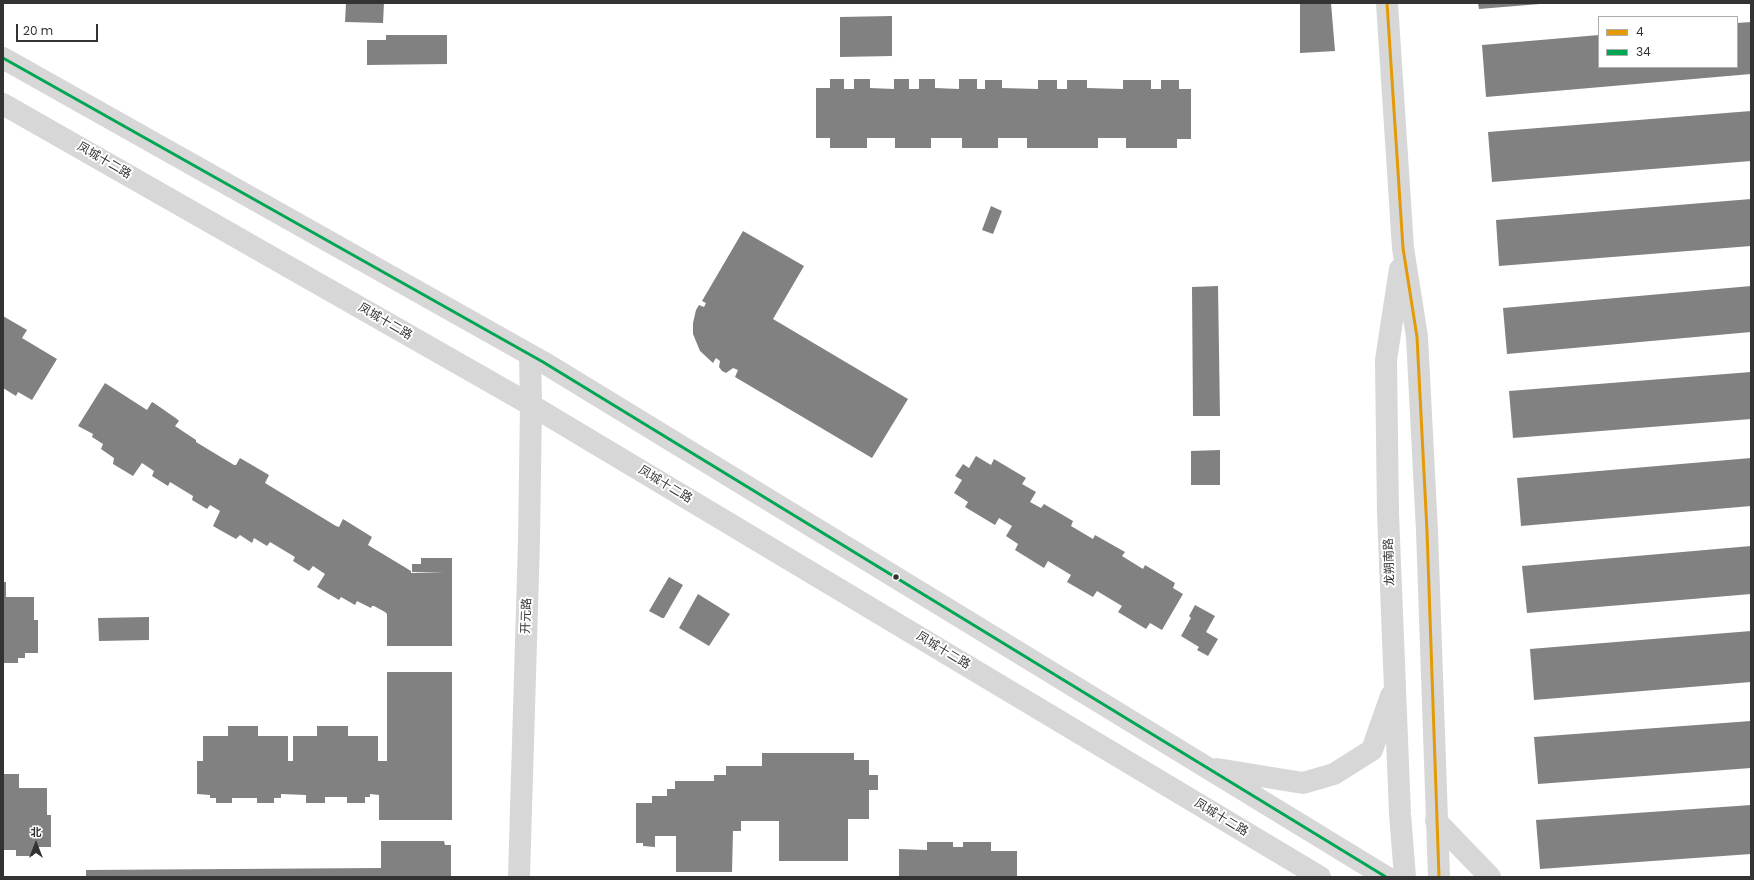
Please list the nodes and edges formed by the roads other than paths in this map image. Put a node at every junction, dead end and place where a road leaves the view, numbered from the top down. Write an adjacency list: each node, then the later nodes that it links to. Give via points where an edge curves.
1 (1387, 3): 4 (street, 龙朔南路)
2 (3, 58): 5 (street)
3 (3, 104): 6 (street, 凤城十二路)
4 (1403, 248): 7 (street, 龙朔南路, via 1386,360 1388,513); 9 (street, 龙朔南路, via 1417,337 1427,531)
5 (530, 355): 6 (street, 开元路); 8 (street)
6 (531, 405): 10 (street, 开元路); 11 (street, 凤城十二路)
7 (1395, 685): 8 (street, via 1372,750 1334,774 1303,783); 13 (street, 龙朔南路)
8 (1206, 768): 12 (street)
9 (1436, 821): 14 (street, 龙朔南路); 15 (street)
10 (520, 877)
11 (1320, 877)
12 (1386, 877)
13 (1405, 877)
14 (1439, 877)
15 (1490, 877)

